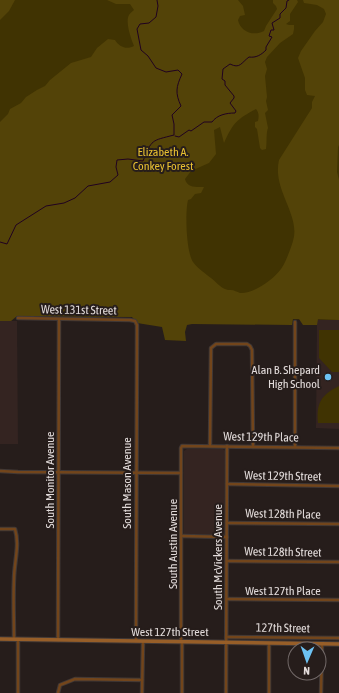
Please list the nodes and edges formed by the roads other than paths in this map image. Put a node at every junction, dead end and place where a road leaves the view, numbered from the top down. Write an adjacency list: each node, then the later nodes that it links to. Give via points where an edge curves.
1 (18, 318): 2 (street, West 131st Street)
2 (60, 319): 4 (street, West 131st Street, via 130,320 135,321); 12 (street, South Monitor Avenue)
3 (295, 322): 9 (street)
4 (137, 325): 13 (street, South Mason Avenue)
5 (182, 446): 6 (street, West 129th Place); 14 (street, South Austin Avenue)
6 (210, 446): 7 (street, West 129th Place); 8 (street, via 210,350 216,344 247,344 252,350)
7 (227, 446): 8 (street, West 129th Place); 15 (street, South McVickers Avenue)
8 (253, 447): 9 (street, West 129th Place)
9 (295, 447): 10 (street, West 129th Place)
10 (339, 448)
11 (0, 471): 12 (street)
12 (59, 472): 13 (street); 30 (street, South Monitor Avenue)
13 (136, 473): 14 (street); 31 (street, South Mason Avenue)
14 (182, 473): 20 (street, South Austin Avenue)
15 (227, 484): 16 (street, West 129th Street); 17 (street, South McVickers Avenue)
16 (339, 486)
17 (227, 523): 18 (street, West 128th Place); 21 (street, South McVickers Avenue)
18 (339, 524)
19 (0, 529): 29 (street, via 15,529)
20 (182, 536): 21 (street); 33 (street, South Austin Avenue)
21 (227, 537): 22 (street, South McVickers Avenue)
22 (227, 561): 23 (street, West 128th Street); 24 (street, South McVickers Avenue)
23 (339, 562)
24 (227, 599): 25 (street, West 127th Place); 26 (street, South McVickers Avenue)
25 (339, 600)
26 (226, 637): 27 (street, 127th Street); 34 (street, South McVickers Avenue)
27 (339, 638)
28 (0, 640): 29 (main road, West 127th Street)
29 (16, 640): 30 (main road, West 127th Street); 41 (street)
30 (58, 640): 31 (main road, West 127th Street)
31 (136, 642): 32 (main road, West 127th Street)
32 (143, 642): 33 (main road, West 127th Street); 39 (street)
33 (182, 642): 34 (main road, West 127th Street); 44 (street, South Austin Avenue)
34 (226, 642): 35 (main road, West 127th Street); 45 (street, South McVickers Avenue)
35 (269, 643): 36 (main road, West 127th Street); 46 (street)
36 (287, 643)
37 (327, 643): 38 (main road, West 127th Street)
38 (339, 644)
39 (142, 680): 42 (street, via 75,679 60,684); 43 (street)
40 (321, 681): 47 (street)
41 (18, 693)
42 (58, 693)
43 (142, 693)
44 (182, 693)
45 (226, 693)
46 (269, 693)
47 (321, 693)

